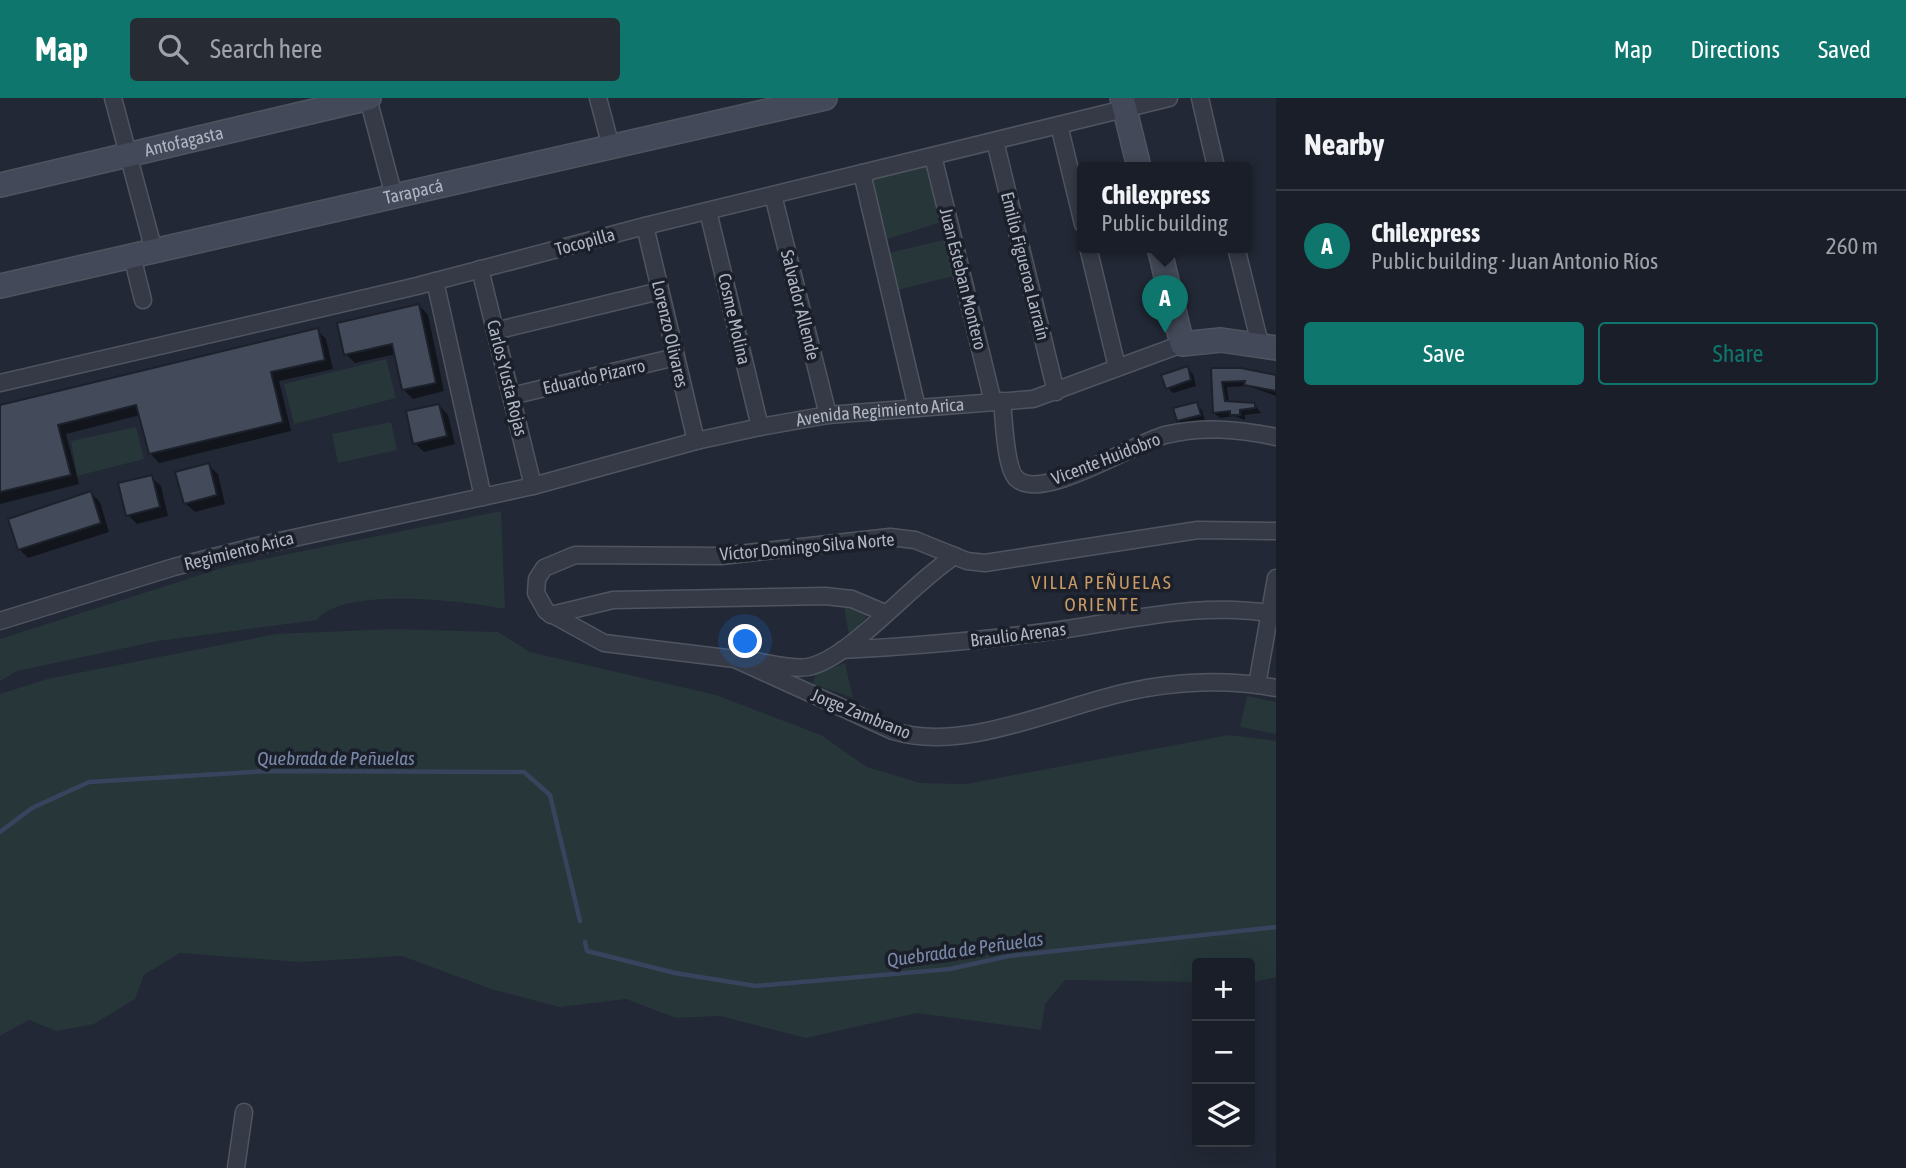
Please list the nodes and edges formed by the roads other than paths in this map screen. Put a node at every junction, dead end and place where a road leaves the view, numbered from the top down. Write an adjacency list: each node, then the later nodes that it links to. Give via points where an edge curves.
1 (113, 98): 11 (street)
2 (369, 98): 11 (main road, Antofagasta); 18 (street)
3 (598, 98): 10 (street)
4 (825, 98): 10 (main road, Tarapacá)
5 (1169, 98): 7 (street, Tocopilla)
6 (1200, 98): 14 (street)
7 (1123, 103): 8 (street, Tocopilla); 13 (main road)
8 (1059, 125): 9 (street, Tocopilla); 19 (street)
9 (995, 141): 12 (street, Tocopilla); 37 (street, Emilio Figueroa Larraín)
10 (611, 147): 18 (main road, Tarapacá)
11 (128, 155): 16 (main road, Antofagasta); 25 (street)
12 (933, 156): 15 (street, Tocopilla); 39 (street, Juan Esteban Montero)
13 (1138, 162)
14 (1215, 162)
15 (862, 173): 17 (street, Tocopilla); 40 (street)
16 (0, 186)
17 (772, 195): 20 (street, Tocopilla); 41 (street, Salvador Allende)
18 (394, 196): 25 (main road, Tarapacá)
19 (1077, 199)
20 (708, 211): 21 (street, Tocopilla); 42 (street, Cosme Molina)
21 (645, 226): 26 (street, Tocopilla); 29 (street, Lorenzo Olivares)
22 (1089, 253): 35 (street)
23 (1159, 253): 32 (main road)
24 (1238, 253): 33 (street)
25 (143, 254): 28 (main road, Tarapacá); 30 (street)
26 (480, 269): 27 (street, Tocopilla); 31 (street, Carlos Yusta Rojas)
27 (435, 281): 36 (street, Tocopilla); 46 (street)
28 (0, 286)
29 (660, 291): 31 (street); 34 (street, Lorenzo Olivares)
30 (143, 300)
31 (495, 331): 38 (street, Carlos Yusta Rojas)
32 (1182, 344): 33 (main road, Avenida Regimiento Arica, via 1221,340); 35 (street, Avenida Regimiento Arica)
33 (1268, 346)
34 (676, 357): 38 (street, Eduardo Pizarro); 44 (street, Lorenzo Olivares)
35 (1117, 366): 37 (street, Avenida Regimiento Arica)
36 (0, 383)
37 (1056, 393): 39 (street, Avenida Regimiento Arica)
38 (511, 396): 45 (street, Carlos Yusta Rojas)
39 (998, 402): 40 (street, Avenida Regimiento Arica); 43 (street, Vicente Huidobro, via 1011,471 1019,481 1032,485 1070,477 1143,442 1181,432 1217,428)
40 (917, 408): 41 (street, Avenida Regimiento Arica)
41 (828, 415): 42 (street, Avenida Regimiento Arica)
42 (760, 427): 44 (street, Avenida Regimiento Arica)
43 (1276, 437)
44 (696, 441): 45 (street, Avenida Regimiento Arica)
45 (533, 486): 46 (street, Avenida Regimiento Arica)
46 (483, 497): 53 (street, Regimiento Arica, via 174,567)
47 (1276, 531): 48 (street, Víctor Domingo Silva Norte, via 1184,531 985,564)
48 (955, 556): 50 (street, via 934,568); 52 (street, Víctor Domingo Silva Norte, via 927,543 890,537 722,556 584,554 544,568 537,579 536,593)
49 (1276, 578): 51 (street)
50 (885, 613): 52 (street, via 852,599 825,596 613,600); 54 (street)
51 (1273, 613): 54 (street, Braulio Arenas, via 1192,608 1008,637); 57 (street)
52 (551, 615): 55 (street, Jorge Zambrano, via 604,643)
53 (0, 621)
54 (842, 650): 56 (street)
55 (735, 659): 56 (street); 59 (street, Jorge Zambrano)
56 (808, 667): 59 (street)
57 (1256, 685): 58 (street, Jorge Zambrano); 59 (street, Jorge Zambrano, via 1195,683 1138,690 942,739 893,731)
58 (1276, 688)
59 (801, 690)
60 (244, 1112): 61 (street)
61 (236, 1168)

